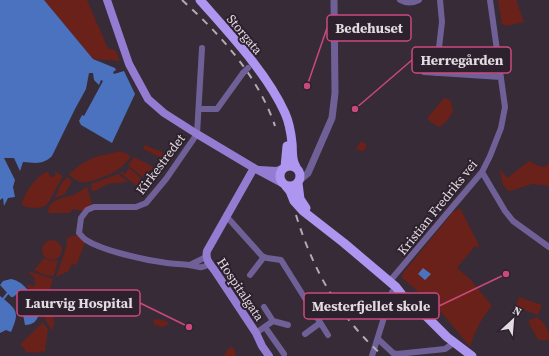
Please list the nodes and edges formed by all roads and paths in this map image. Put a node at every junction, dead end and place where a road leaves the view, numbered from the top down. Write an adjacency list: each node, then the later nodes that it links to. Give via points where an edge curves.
1 (107, 0): 15 (main road, via 129,64 148,99 164,113)
2 (200, 0): 13 (main road, Storgata)
3 (334, 0): 16 (street, via 335,93 332,118)
4 (400, 0): 5 (street, via 409,3)
5 (419, 0)
6 (440, 0): 11 (street, via 442,22)
7 (490, 0): 12 (street, Kristian Fredriks vei)
8 (202, 48): 14 (street, Kirkestredet)
9 (249, 68): 14 (street, bridge, via 217,109)
10 (424, 72): 11 (street)
11 (436, 73): 12 (street)
12 (501, 77): 20 (street, Kristian Fredriks vei, via 504,116)
13 (269, 86): 17 (main road, Storgata, via 286,132); 18 (main road, Storgata, via 286,116 293,162)
14 (199, 109): 15 (street, Kirkestredet)
15 (197, 134): 19 (main road); 27 (street, Kirkestredet, via 142,206 94,207 87,210 81,218 80,233 85,239 99,246 128,255 190,265)
16 (311, 165): 18 (street, via 303,170); 21 (street, via 308,173)
17 (283, 168): 18 (main road); 19 (main road, via 277,171); 22 (main road, via 280,176)
18 (297, 168): 21 (main road, via 300,173)
19 (256, 169): 22 (main road); 23 (main road)
20 (482, 172): 25 (street, via 513,221); 29 (street, Kristian Fredriks vei)
21 (299, 181): 22 (main road, via 292,186); 24 (main road, via 300,199)
22 (284, 184): 24 (main road, via 294,201)
23 (227, 217): 26 (street); 27 (main road, via 208,252)
24 (314, 219): 29 (main road)
25 (549, 246)
26 (264, 257): 28 (street); 32 (street, via 281,260)
27 (208, 261): 35 (main road, Hospitalgata)
28 (250, 275)
29 (393, 285): 38 (street, Kristian Fredriks vei); 39 (main road, via 406,292 435,317)
30 (264, 307): 31 (street, Hospitalgata)
31 (273, 321): 33 (street, Hospitalgata); 34 (street, Hospitalgata)
32 (320, 323): 36 (street); 37 (street)
33 (288, 325)
34 (265, 327): 35 (street, Hospitalgata); 40 (street, Hospitalgata)
35 (256, 333): 41 (main road, Hospitalgata); 42 (main road, Hospitalgata)
36 (305, 334)
37 (328, 335)
38 (378, 339): 39 (street, via 397,354 445,349); 43 (street, Kristian Fredriks vei)
39 (455, 342): 44 (main road)
40 (284, 354)
41 (269, 356)
42 (274, 356)
43 (372, 356)
44 (472, 356)

